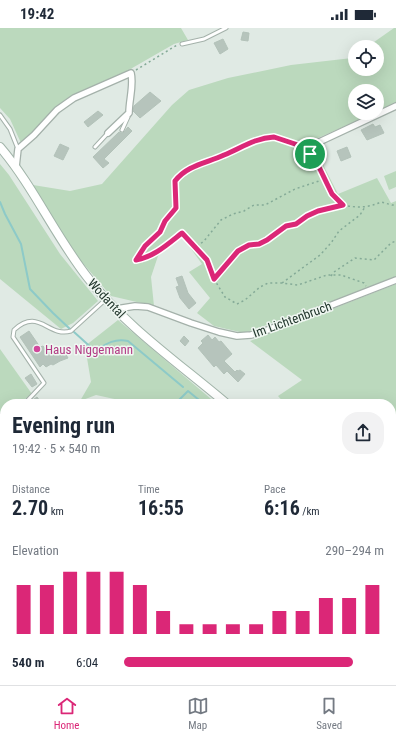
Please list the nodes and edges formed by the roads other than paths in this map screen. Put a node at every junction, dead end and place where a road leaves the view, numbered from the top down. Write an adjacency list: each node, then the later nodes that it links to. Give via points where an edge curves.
1 (226, 28): 2 (lane, via 204,39)
2 (182, 44)
3 (395, 109): 8 (street)
4 (129, 113): 6 (lane); 7 (street); 11 (street, via 131,73 74,98 57,110)
5 (0, 115): 11 (lane, via 10,129)
6 (122, 130)
7 (108, 133): 10 (lane)
8 (318, 143)
9 (0, 147): 12 (main road, Wodantal)
10 (95, 147)
11 (18, 149): 12 (street)
12 (16, 168): 14 (main road, Wodantal, via 67,249)
13 (396, 280): 15 (street, Im Lichtenbruch, via 251,335 237,336 219,332 148,307)
14 (106, 298): 15 (main road, Wodantal); 16 (lane, via 71,332 66,333 36,321 28,321 14,330 13,337 44,383)
15 (116, 309): 17 (main road, Wodantal)
16 (29, 399)
17 (221, 399)

